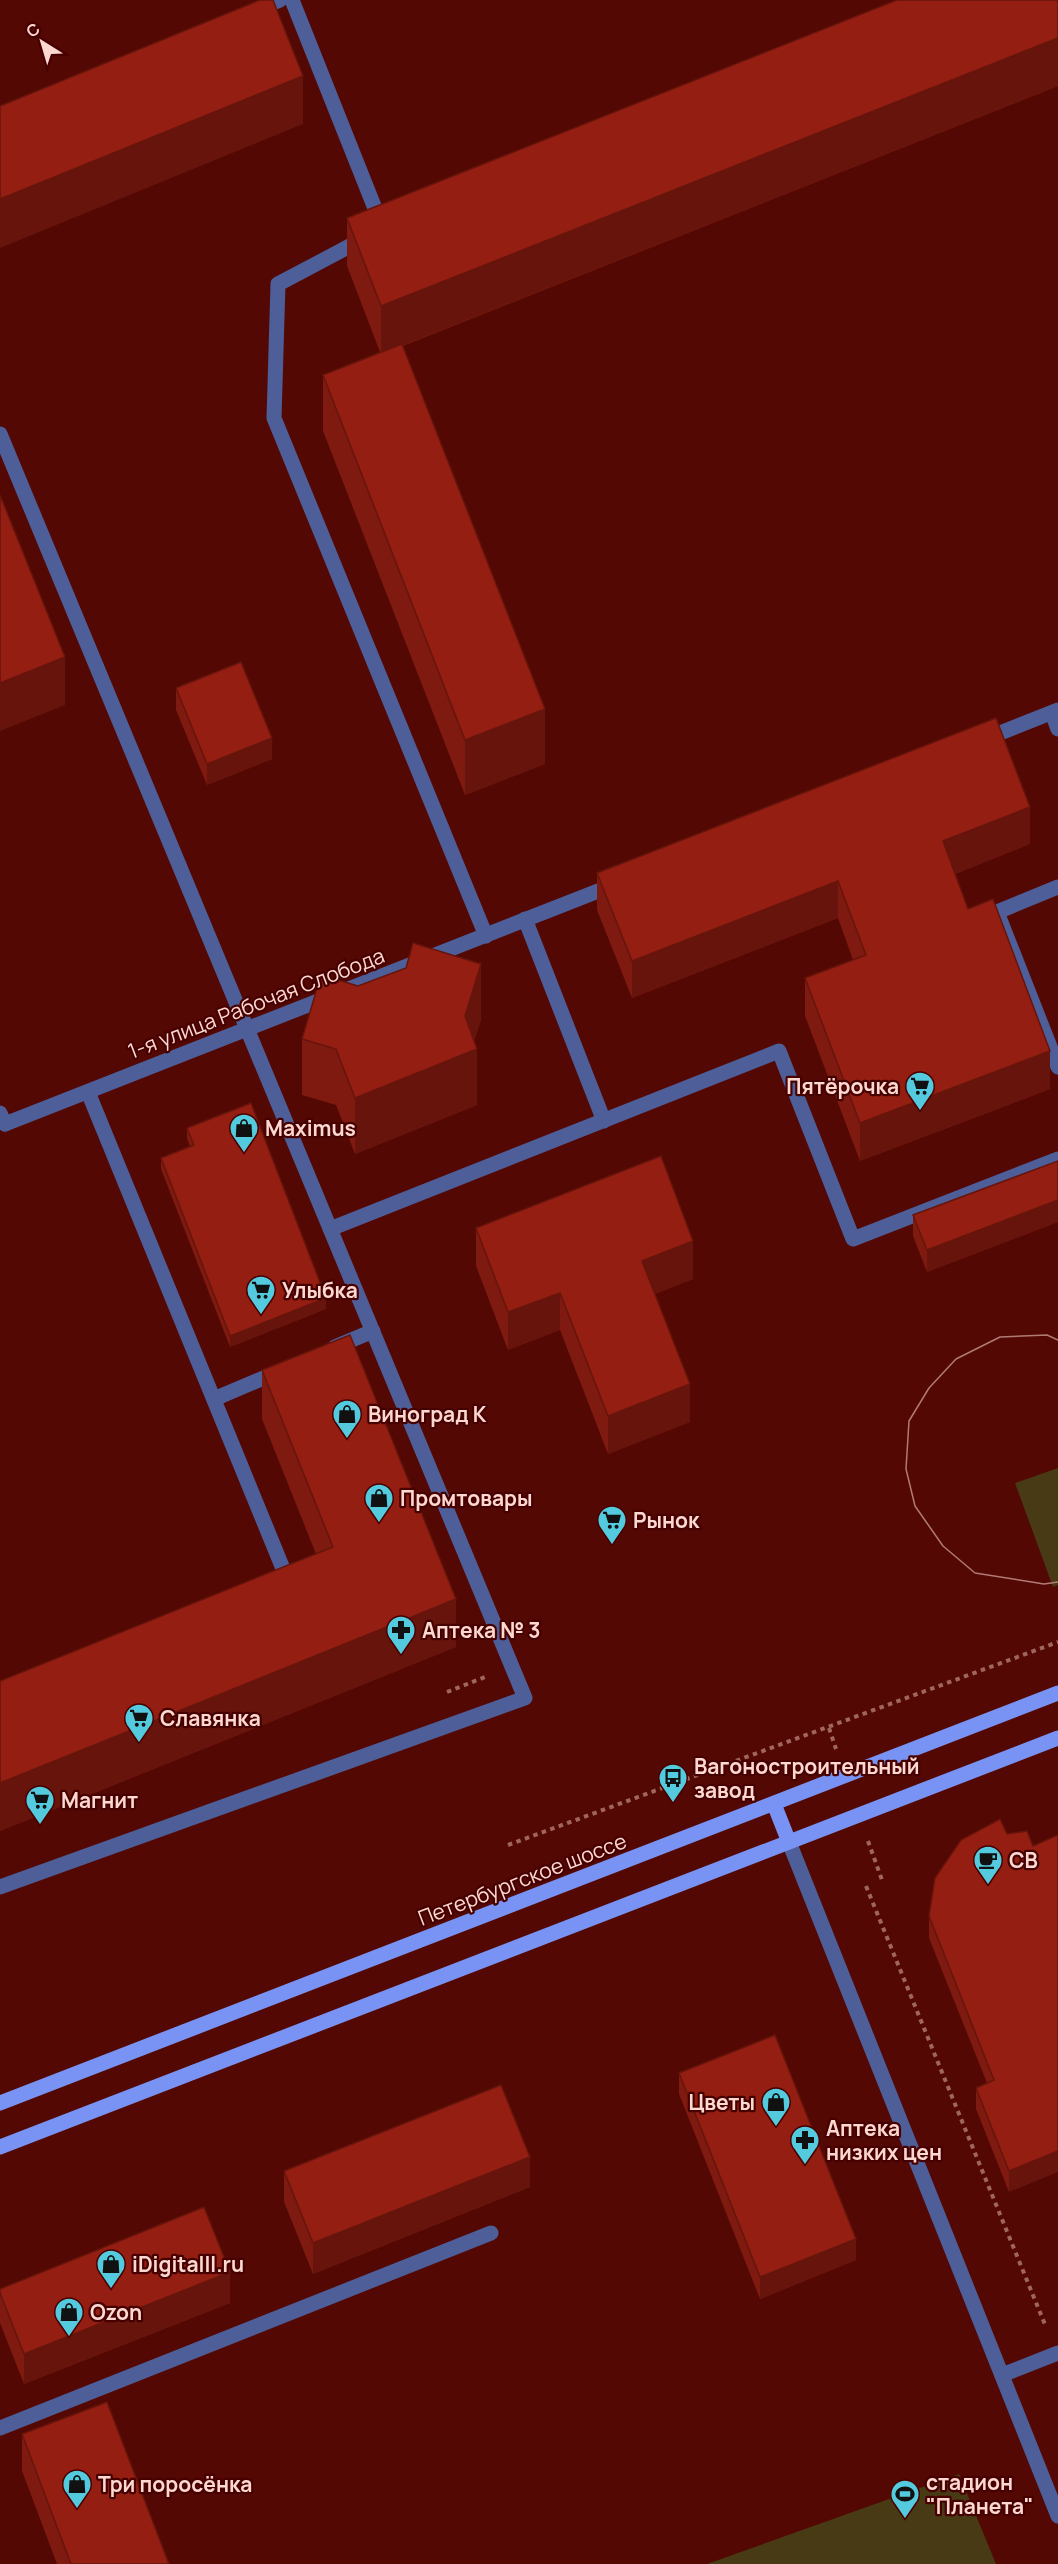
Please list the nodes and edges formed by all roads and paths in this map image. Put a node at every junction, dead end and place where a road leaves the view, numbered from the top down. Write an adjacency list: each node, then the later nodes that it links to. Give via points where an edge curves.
1 (280, 0): 3 (street)
2 (292, 0): 11 (street, via 389,227 278,284 274,418)
3 (237, 17)
4 (0, 434): 12 (street)
5 (1055, 711): 6 (street); 7 (street)
6 (1058, 729)
7 (975, 743)
8 (635, 876): 10 (street, 1-я улица Рабочая Слобода)
9 (1058, 887): 13 (street, via 997,912)
10 (525, 919): 11 (street, 1-я улица Рабочая Слобода); 16 (street)
11 (486, 936): 12 (street, 1-я улица Рабочая Слобода)
12 (247, 1029): 14 (street, 1-я улица Рабочая Слобода); 18 (street)
13 (1058, 1067)
14 (88, 1092): 15 (street, 1-я улица Рабочая Слобода); 22 (street)
15 (2, 1119)
16 (604, 1120): 17 (street, via 779,1052 853,1239); 18 (street)
17 (1058, 1159)
18 (330, 1228): 19 (street)
19 (373, 1331): 20 (street); 31 (street, via 525,1698)
20 (324, 1352)
21 (295, 1364): 22 (street)
22 (214, 1399): 23 (street, via 286,1576)
23 (264, 1585)
24 (1058, 1642): 29 (path)
25 (1058, 1693): 27 (main road, Петербургское шоссе)
26 (1058, 1738): 28 (main road)
27 (774, 1804): 28 (main road); 32 (main road, Петербургское шоссе)
28 (789, 1842): 33 (main road); 36 (street)
29 (508, 1845)
30 (866, 1886): 35 (path)
31 (0, 1887)
32 (0, 2103)
33 (0, 2147)
34 (491, 2233): 37 (street)
35 (1058, 2353): 36 (street)
36 (1002, 2375): 38 (street)
37 (0, 2428)
38 (1058, 2516)

